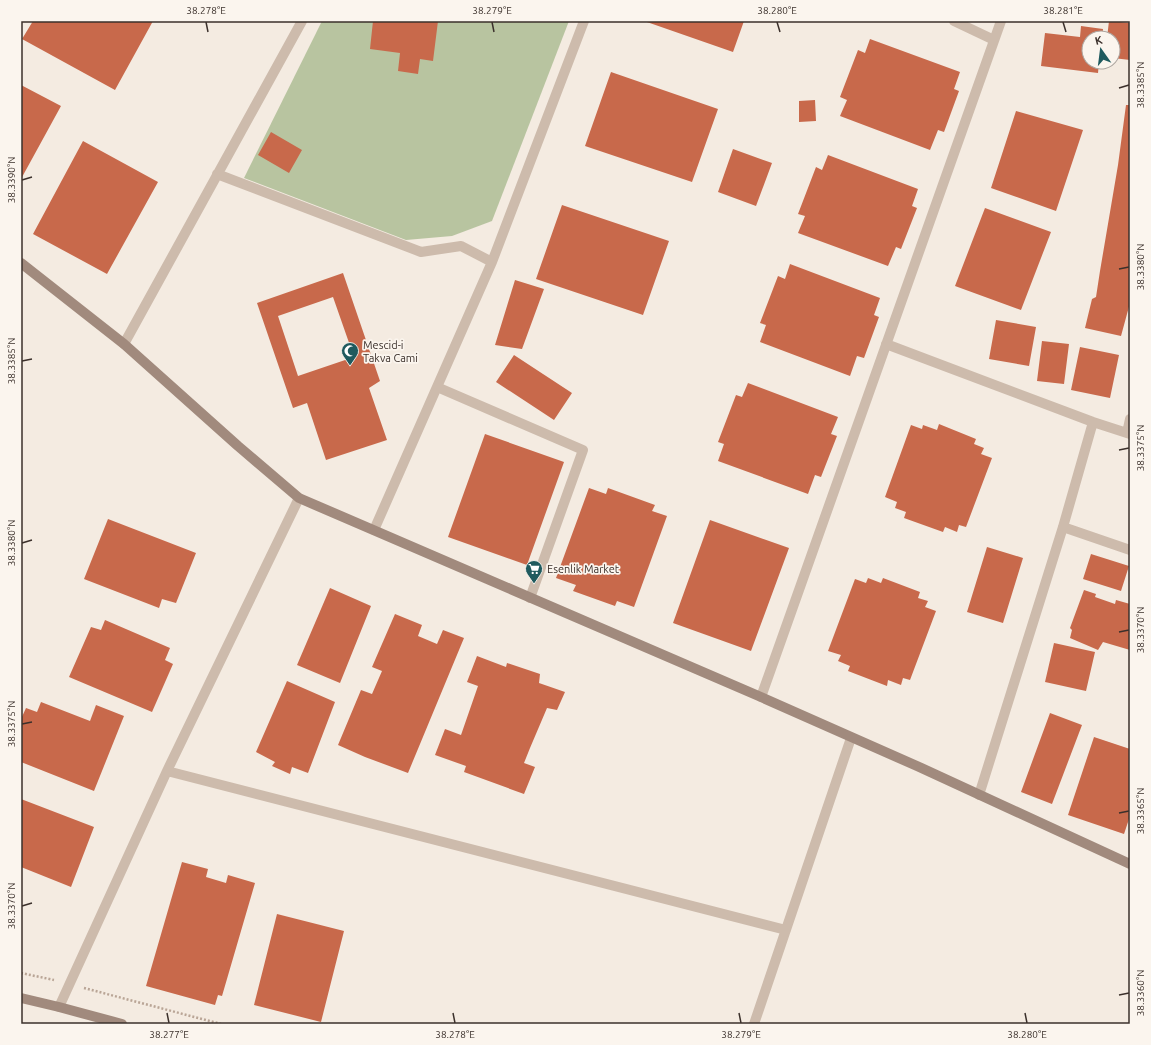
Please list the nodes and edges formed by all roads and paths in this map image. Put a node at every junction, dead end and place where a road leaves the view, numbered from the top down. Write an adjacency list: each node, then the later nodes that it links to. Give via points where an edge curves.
1 (302, 21): 6 (street)
2 (584, 21): 7 (street)
3 (954, 21): 5 (street)
4 (1001, 21): 5 (street)
5 (994, 40): 10 (street)
6 (217, 174): 7 (street, via 420,252 461,246); 9 (street)
7 (492, 262): 11 (street)
8 (21, 263): 9 (street)
9 (124, 344): 15 (street)
10 (886, 344): 13 (street); 20 (street)
11 (437, 387): 17 (street); 19 (street, via 583,450)
12 (1130, 419): 14 (street)
13 (1093, 422): 14 (street); 16 (street)
14 (1129, 433)
15 (298, 498): 17 (street); 22 (street)
16 (1063, 527): 18 (street); 23 (street)
17 (374, 530): 19 (street)
18 (1130, 550)
19 (530, 598): 20 (street)
20 (760, 697): 21 (street)
21 (851, 738): 23 (street); 25 (street)
22 (166, 771): 25 (street); 27 (street)
23 (979, 795): 24 (street)
24 (1130, 864)
25 (786, 930): 32 (street)
26 (21, 973): 27 (path)
27 (69, 984): 29 (street); 31 (path)
28 (21, 998): 29 (street)
29 (59, 1007): 30 (street)
30 (122, 1024)
31 (221, 1024)
32 (754, 1024)

